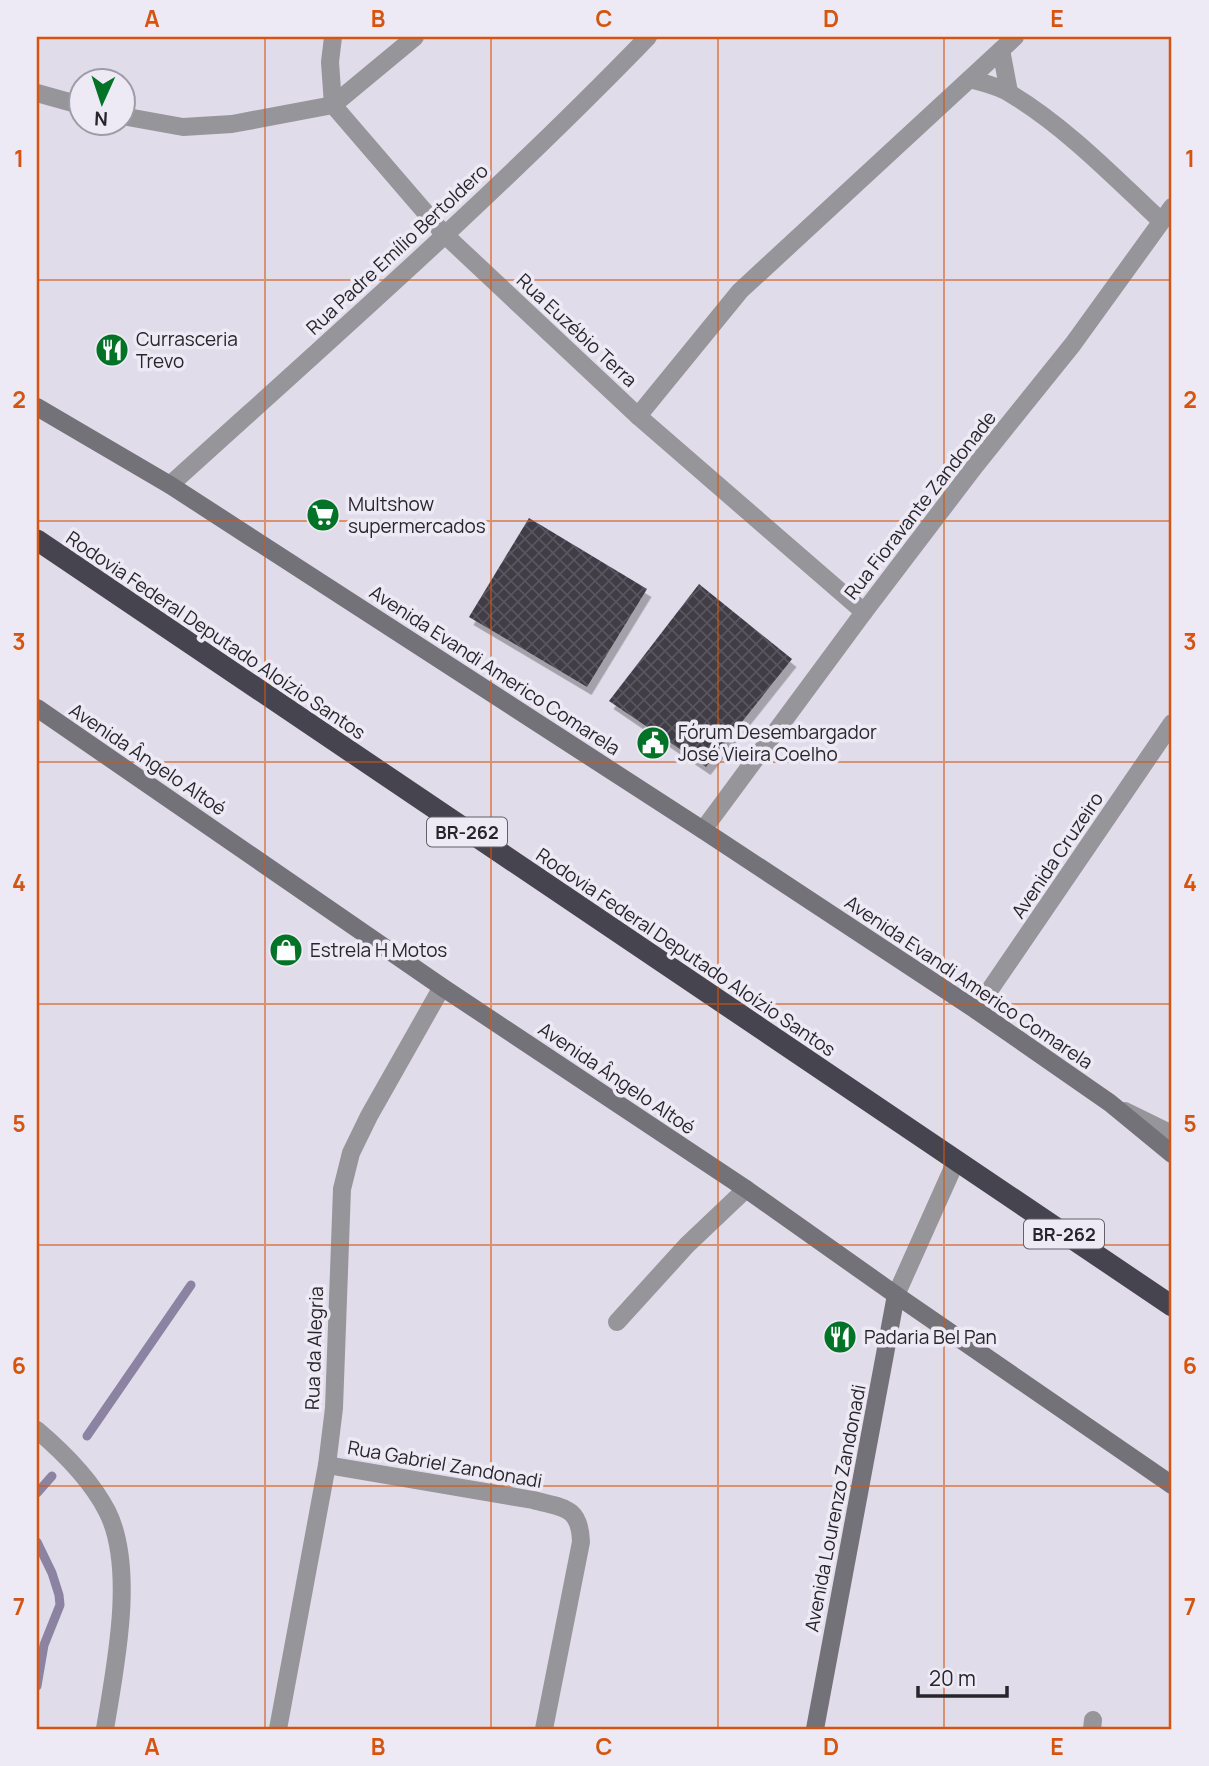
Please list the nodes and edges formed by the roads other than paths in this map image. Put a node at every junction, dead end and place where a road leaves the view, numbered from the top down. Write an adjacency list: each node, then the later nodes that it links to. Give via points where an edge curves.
1 (333, 37): 10 (street)
2 (415, 37): 10 (street)
3 (648, 37): 13 (street, Rua Padre Emílio Bertoldero)
4 (1015, 37): 5 (street)
5 (1002, 50): 6 (street); 7 (street)
6 (970, 79): 7 (street); 15 (street, via 740,291)
7 (1009, 92): 12 (street)
8 (37, 93): 9 (street)
9 (66, 101)
10 (333, 105): 11 (street, via 232,124 183,127); 13 (street, Rua Euzébio Terra)
11 (136, 119)
12 (1167, 214): 18 (street, Rua Fioravante Zandonade, via 1073,344)
13 (444, 234): 15 (street, Rua Euzébio Terra); 16 (street, Rua Padre Emílio Bertoldero)
14 (37, 407): 16 (street, Avenida Evandi Americo Comarela)
15 (638, 416): 18 (street, Rua Euzébio Terra)
16 (170, 485): 21 (street, Avenida Evandi Americo Comarela)
17 (37, 540): 27 (highway, Rodovia Federal Deputado Aloízio Santos / BR-262)
18 (864, 612): 21 (street, Rua Fioravante Zandonade)
19 (37, 708): 22 (street, Avenida Ângelo Altoé)
20 (1172, 723): 23 (street, Avenida Cruzeiro)
21 (703, 830): 23 (street, Avenida Evandi Americo Comarela)
22 (442, 987): 28 (street, Avenida Ângelo Altoé); 33 (street, Rua da Alegria, via 369,1116 351,1153 342,1189 334,1408)
23 (976, 1010): 24 (street, Avenida Evandi Americo Comarela)
24 (1110, 1103): 25 (street, Avenida Evandi Americo Comarela); 26 (street)
25 (1172, 1134)
26 (1172, 1154)
27 (956, 1161): 29 (street); 30 (highway, Rodovia Federal Deputado Aloízio Santos / BR-262)
28 (746, 1189): 29 (street, Avenida Ângelo Altoé); 31 (street)
29 (896, 1295): 34 (street, Avenida Ângelo Altoé); 38 (street, Avenida Lourenzo Zandonadi)
30 (1172, 1306)
31 (617, 1322)
32 (37, 1430): 35 (street, via 80,1473 107,1512 121,1559 121,1605)
33 (327, 1465): 36 (street, Rua da Alegria); 37 (street, Rua Gabriel Zandonadi, via 499,1494 561,1508 576,1516 581,1542 576,1576)
34 (1172, 1485)
35 (105, 1729)
36 (278, 1729)
37 (544, 1729)
38 (815, 1729)

